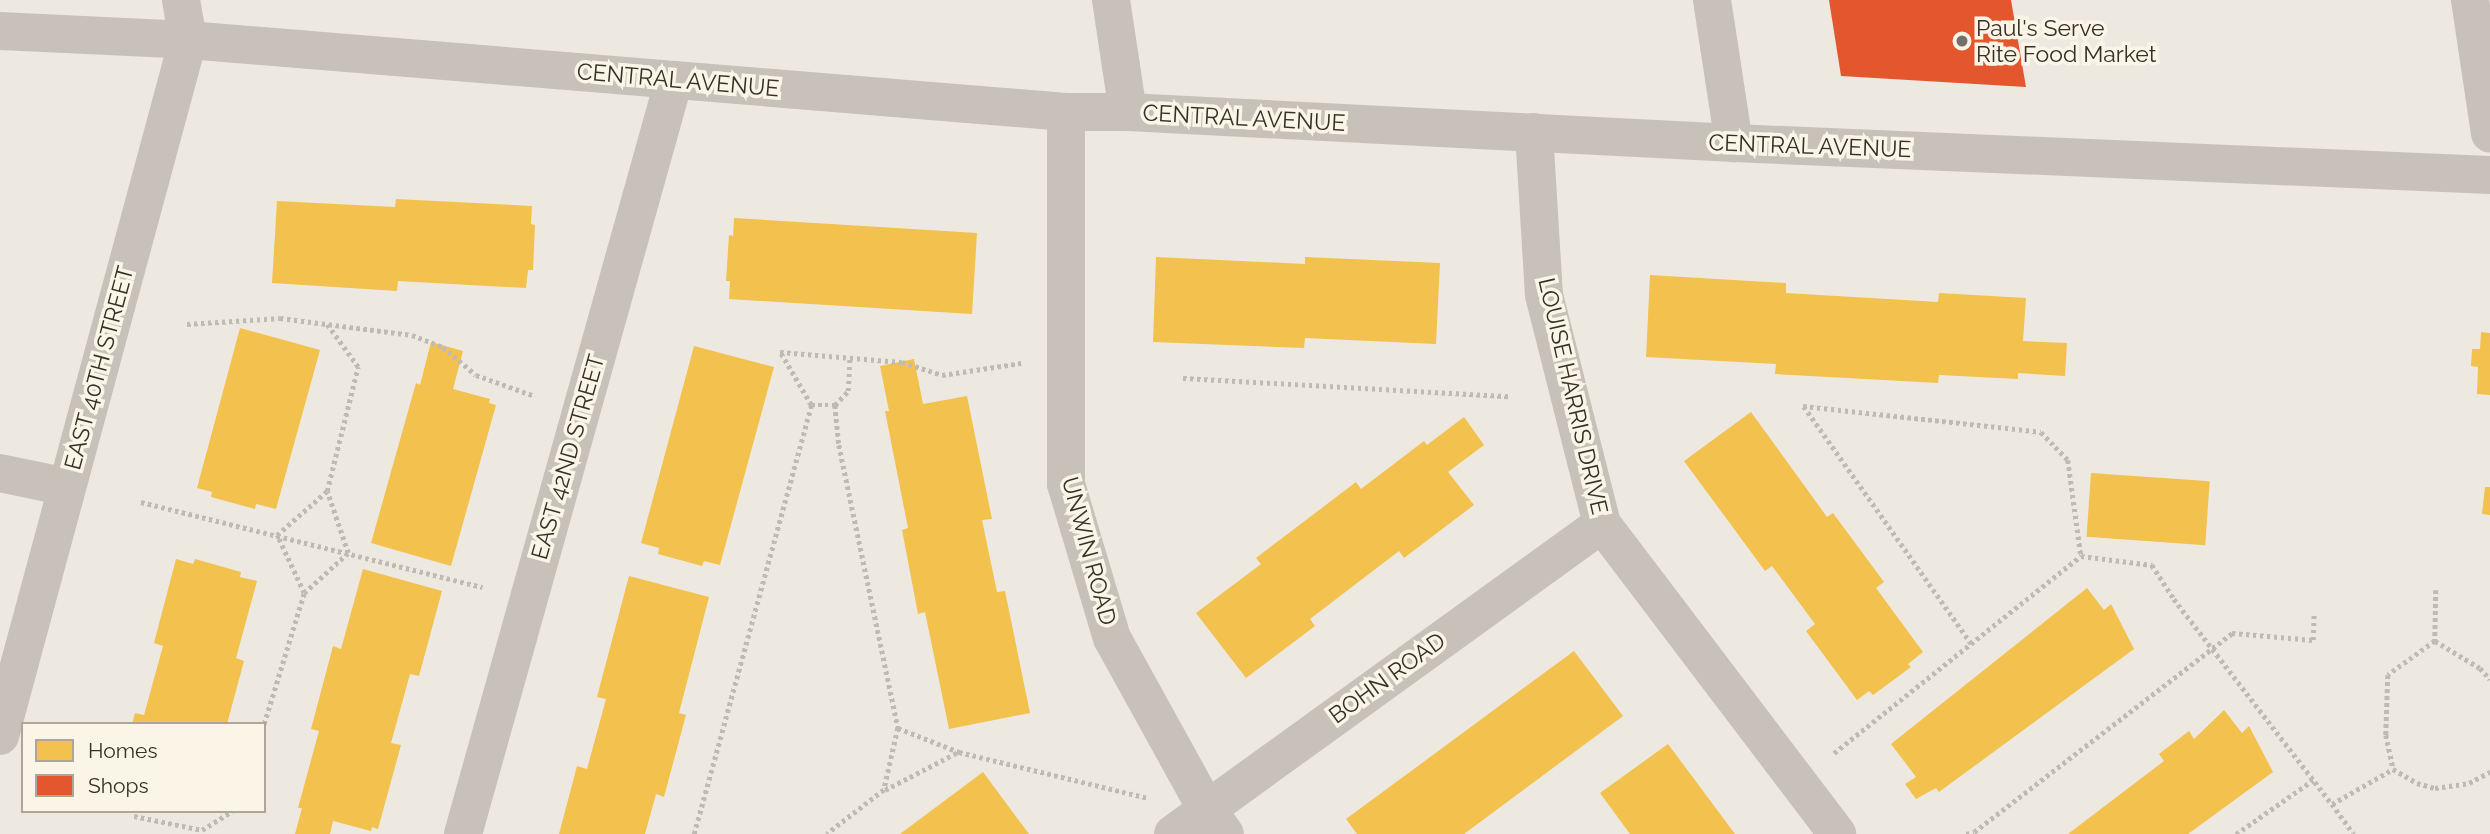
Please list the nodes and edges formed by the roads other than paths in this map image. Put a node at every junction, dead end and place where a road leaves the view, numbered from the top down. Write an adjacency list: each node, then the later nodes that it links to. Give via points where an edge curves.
1 (181, 0): 6 (street, EAST 40TH STREET)
2 (1111, 0): 9 (street)
3 (1712, 0): 12 (street)
4 (2470, 0): 11 (street)
5 (0, 31): 6 (street, CENTRAL AVENUE)
6 (188, 40): 7 (street, CENTRAL AVENUE); 15 (street, EAST 40TH STREET)
7 (674, 80): 8 (street, CENTRAL AVENUE); 19 (street, EAST 42ND STREET)
8 (1066, 112): 9 (street, CENTRAL AVENUE); 18 (street, UNWIN ROAD, via 1066,484 1112,638)
9 (1128, 112): 10 (street, CENTRAL AVENUE)
10 (1534, 132): 12 (street, CENTRAL AVENUE); 16 (street, LOUISE HARRIS DRIVE, via 1544,295)
11 (2490, 134)
12 (1734, 143): 13 (street, CENTRAL AVENUE)
13 (2490, 175)
14 (0, 473): 15 (street)
15 (67, 487): 17 (street, EAST 40TH STREET)
16 (1602, 524): 18 (street, BOHN ROAD); 21 (street, LOUISE HARRIS DRIVE)
17 (0, 736)
18 (1215, 821): 20 (street, BOHN ROAD)
19 (463, 834)
20 (1173, 834)
21 (1837, 834)

